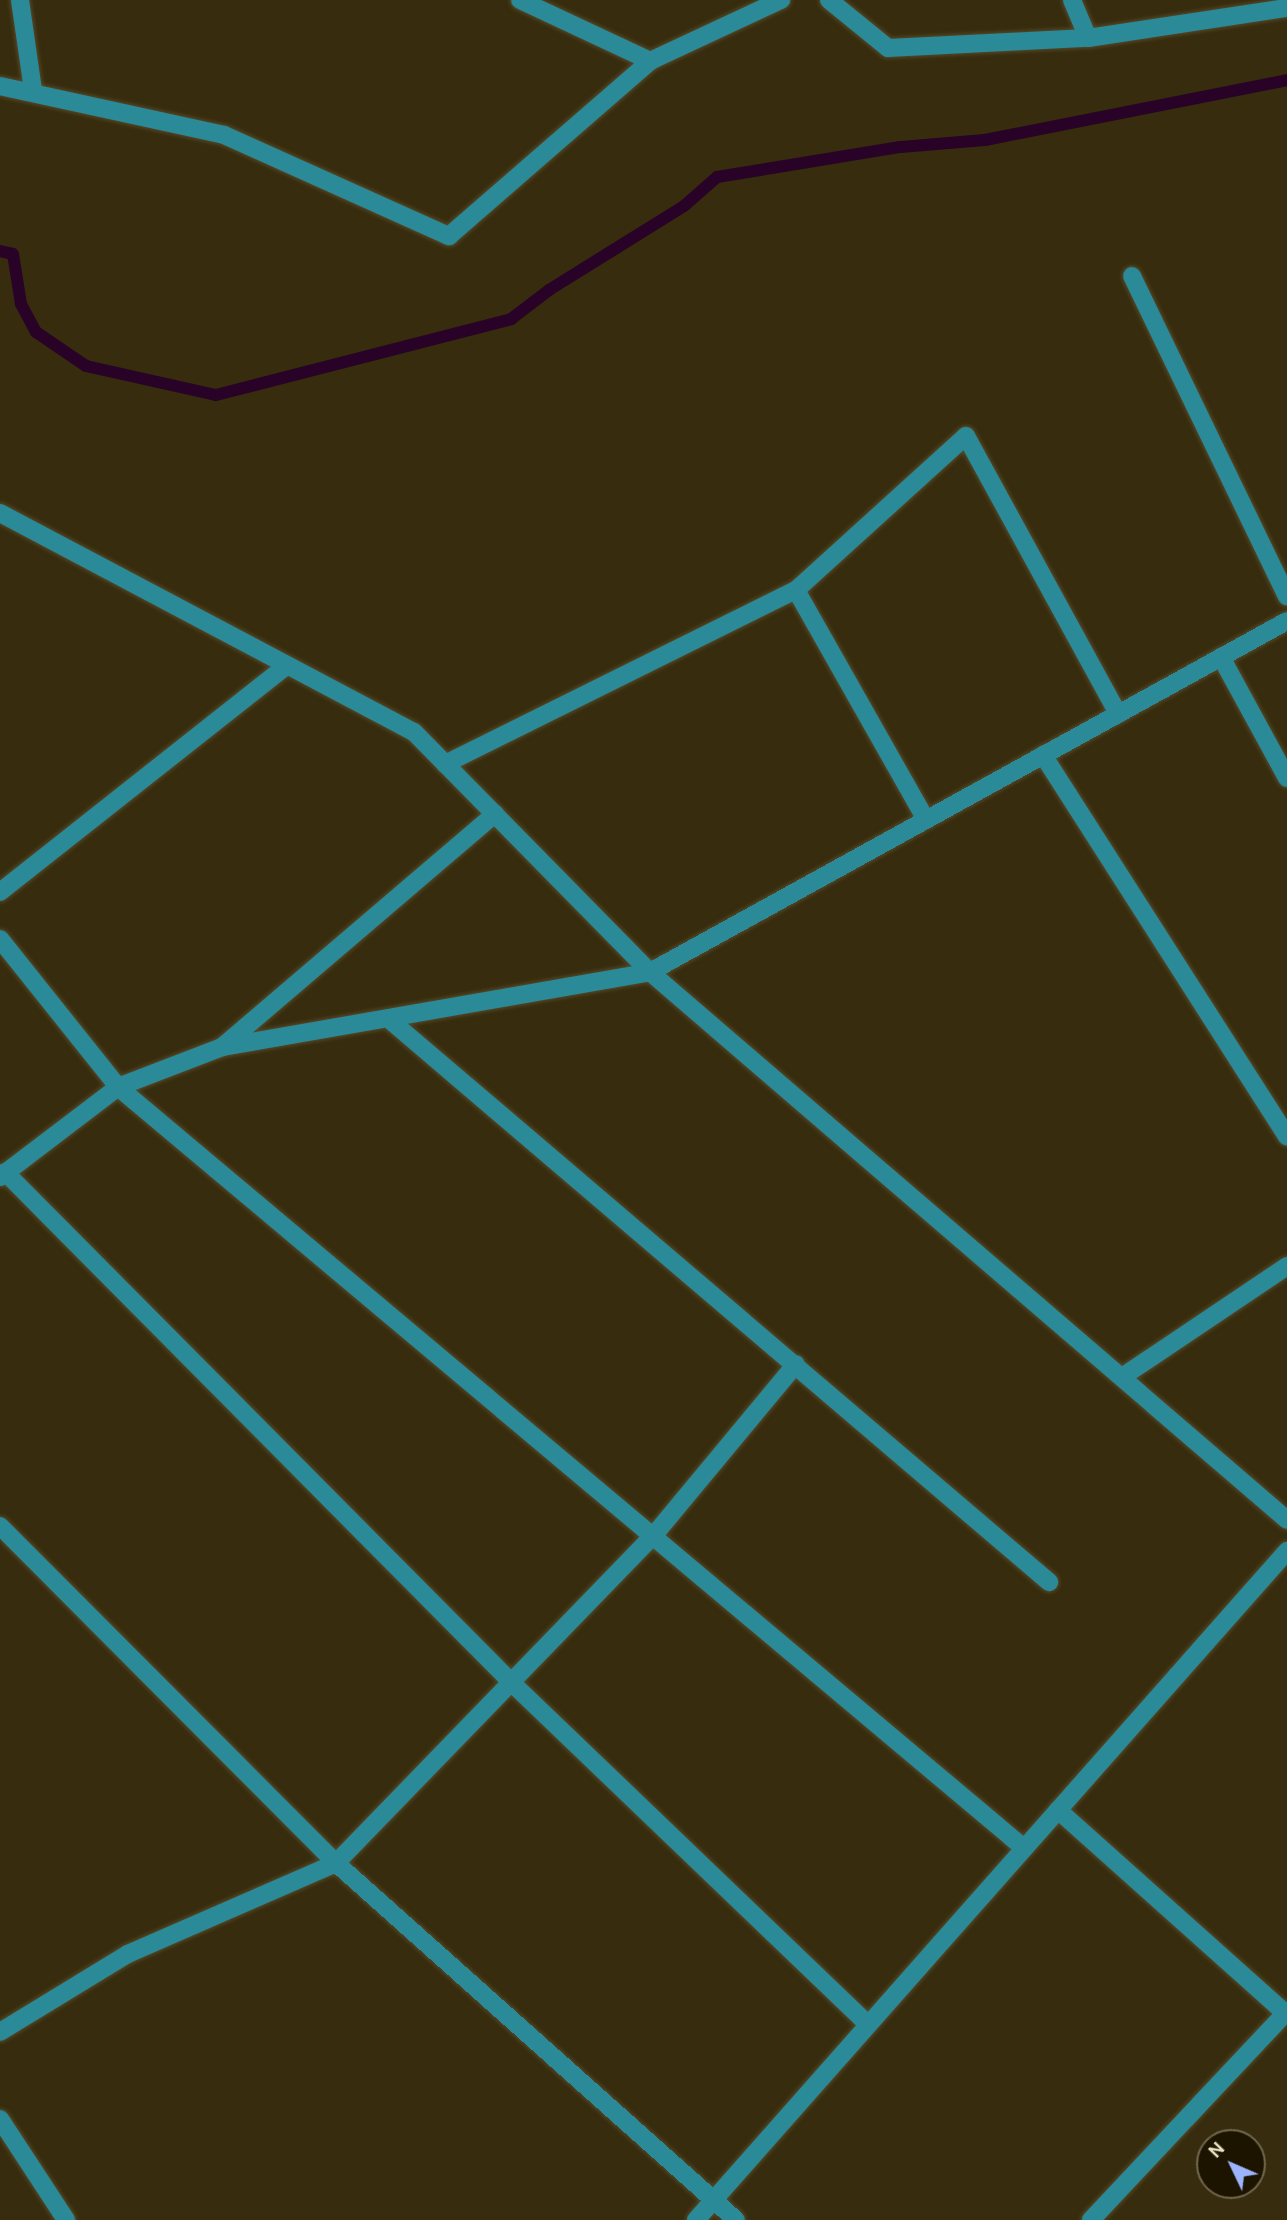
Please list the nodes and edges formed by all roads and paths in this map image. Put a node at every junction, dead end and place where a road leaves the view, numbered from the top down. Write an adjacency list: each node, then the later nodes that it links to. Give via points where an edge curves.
1 (20, 0): 10 (street)
2 (520, 0): 8 (street)
3 (781, 0): 8 (street)
4 (829, 0): 7 (street, via 888,48)
5 (1072, 0): 7 (street)
6 (1287, 8): 7 (street)
7 (1088, 38)
8 (650, 61): 10 (street, via 449,236 225,135)
9 (0, 86): 10 (street)
10 (33, 90)
11 (1132, 275): 14 (street)
12 (0, 513): 17 (street)
13 (796, 590): 18 (street, via 966,436); 20 (street); 23 (street)
14 (1287, 597)
15 (1287, 621): 16 (street)
16 (1221, 657): 18 (street); 21 (street)
17 (287, 665): 20 (street, via 414,732); 24 (street)
18 (1118, 714): 19 (street)
19 (1043, 755): 23 (street); 30 (street)
20 (445, 764): 22 (street)
21 (1287, 778)
22 (495, 814): 26 (street); 28 (street)
23 (925, 818): 26 (street)
24 (0, 892)
25 (0, 939): 29 (street)
26 (650, 972): 27 (street); 34 (street)
27 (391, 1021): 28 (street); 33 (street)
28 (222, 1047): 29 (street)
29 (118, 1087): 31 (street); 37 (street)
30 (1287, 1137)
31 (2, 1174): 40 (street)
32 (1287, 1266): 34 (street)
33 (796, 1364): 37 (street); 39 (street)
34 (1122, 1377): 35 (street)
35 (1287, 1520)
36 (0, 1526): 43 (street)
37 (654, 1535): 40 (street); 42 (street)
38 (1287, 1551): 41 (street)
39 (1049, 1581)
40 (513, 1684): 43 (street); 45 (street)
41 (1058, 1810): 42 (street); 44 (street)
42 (1024, 1848): 45 (street)
43 (336, 1863): 46 (street, via 128,1954); 48 (street)
44 (1286, 2012): 52 (street)
45 (868, 2025): 48 (street)
46 (0, 2032)
47 (0, 2119): 49 (street)
48 (713, 2200): 50 (street); 51 (street)
49 (66, 2220)
50 (696, 2220)
51 (736, 2220)
52 (1091, 2220)

